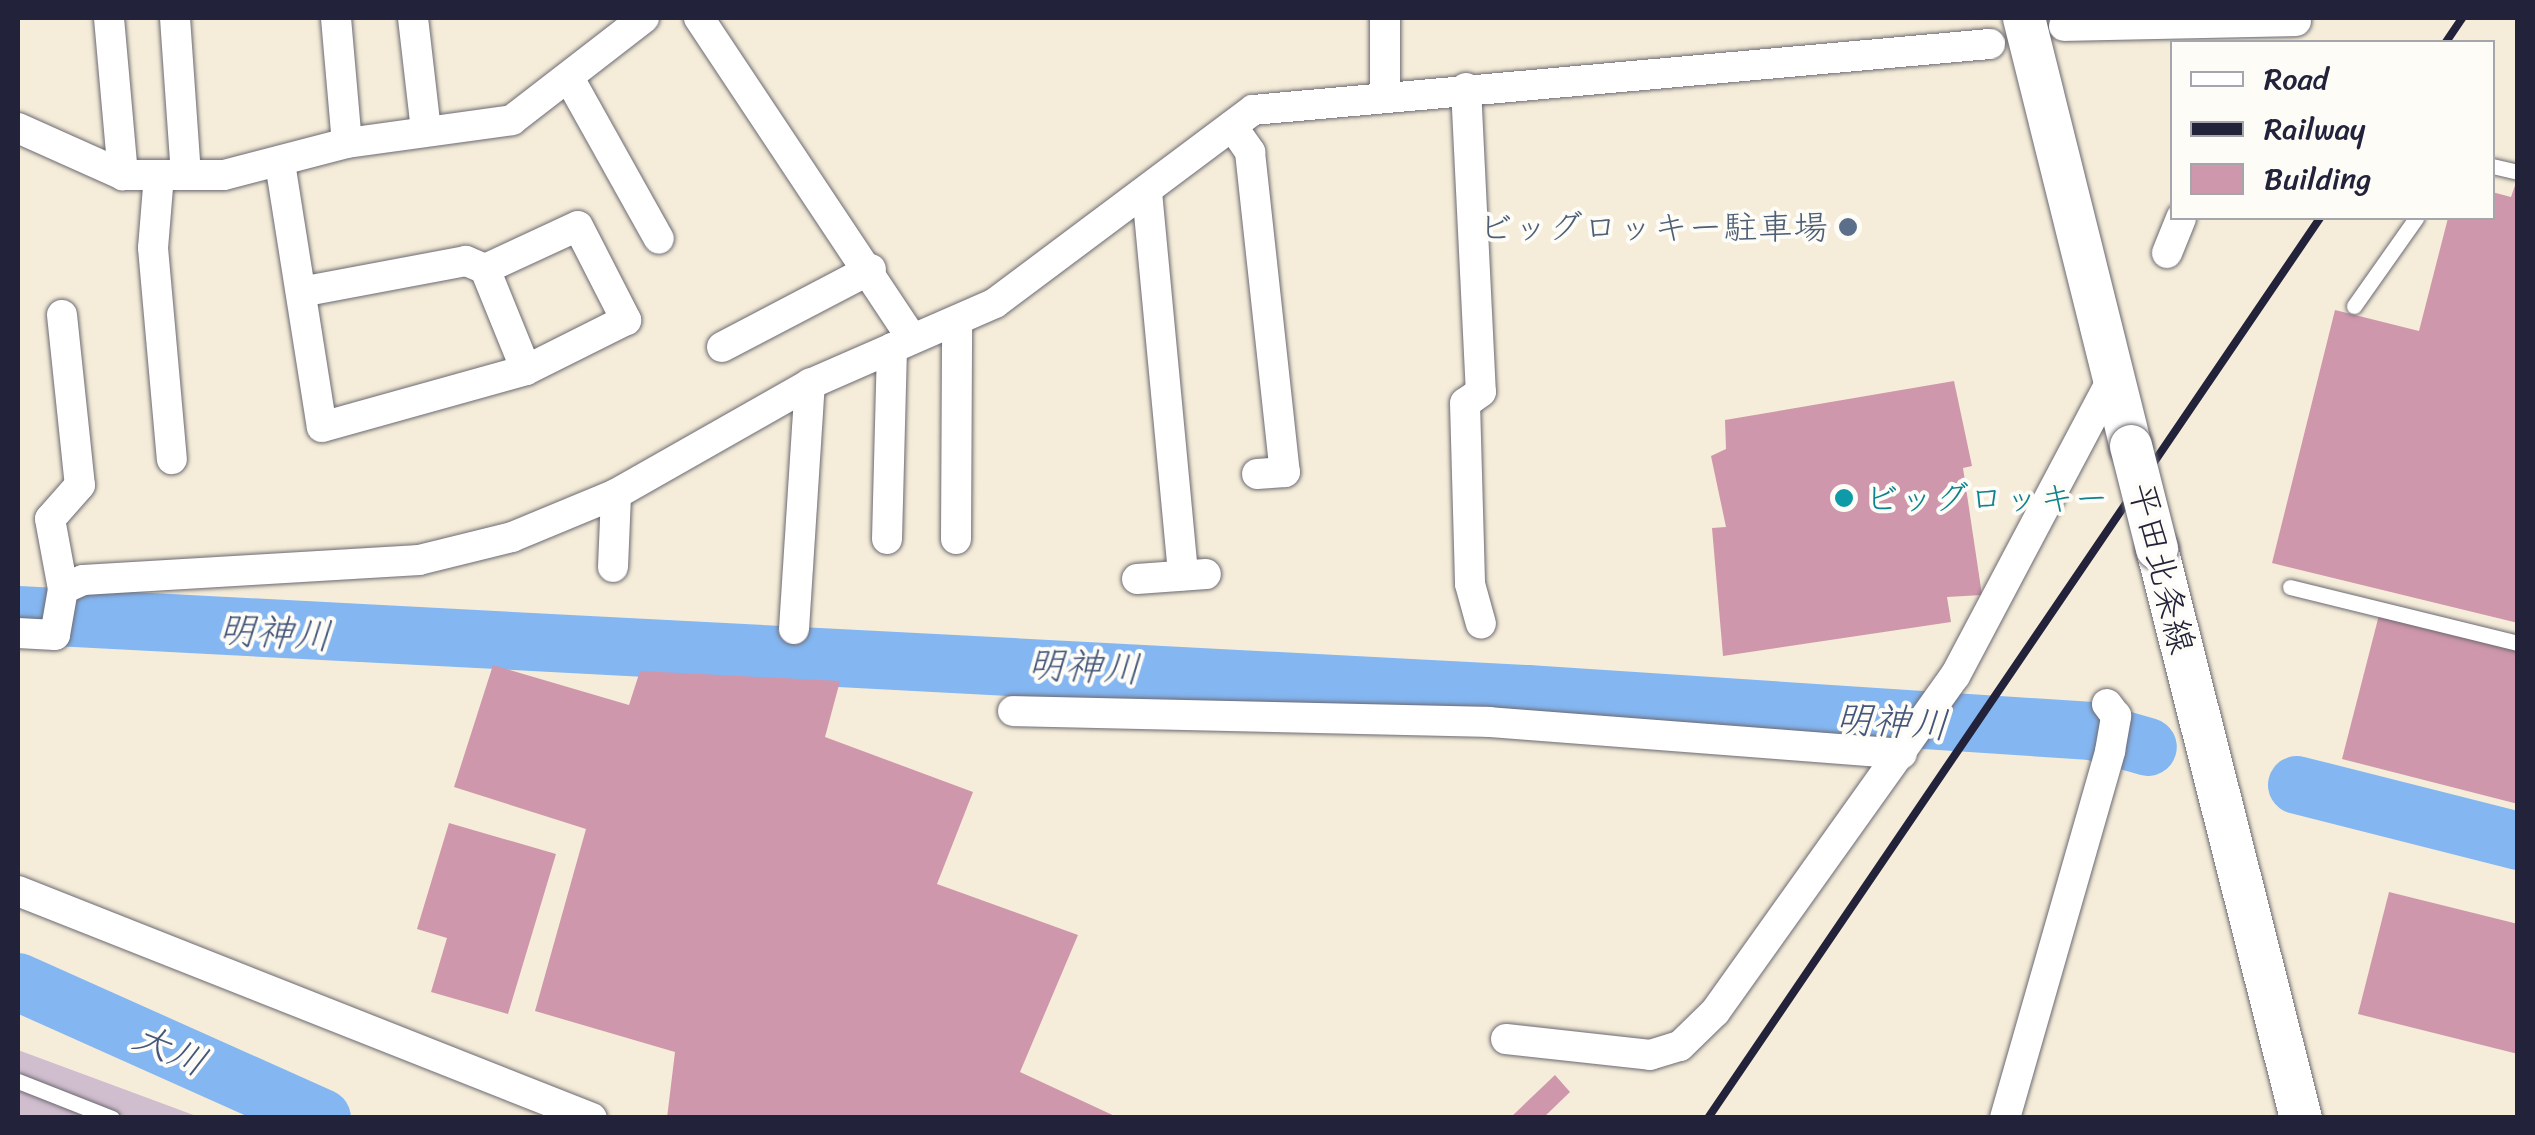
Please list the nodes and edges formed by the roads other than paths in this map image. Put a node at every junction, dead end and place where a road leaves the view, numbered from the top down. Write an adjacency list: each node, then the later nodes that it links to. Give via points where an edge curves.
1 (109, 18): 19 (street)
2 (175, 18): 20 (street)
3 (336, 18): 17 (street)
4 (413, 18): 16 (street)
5 (644, 18): 11 (street)
6 (699, 18): 27 (street)
7 (1385, 18): 13 (street)
8 (2044, 22): 9 (street); 35 (main road, 平田北条線)
9 (2292, 27)
10 (1990, 44): 12 (street, via 1764,70)
11 (570, 78): 16 (street, via 512,120); 24 (street)
12 (1466, 88): 13 (street); 46 (street, via 1481,392 1465,403 1470,584)
13 (1384, 93): 14 (street, via 1253,110)
14 (1232, 126): 21 (street); 38 (street, via 1250,152 1285,472)
15 (18, 128): 19 (street)
16 (426, 130): 17 (street)
17 (347, 143): 18 (street)
18 (280, 164): 20 (street); 28 (street)
19 (123, 175): 20 (street)
20 (173, 175): 37 (street, via 153,248)
21 (1147, 192): 31 (street); 43 (street, via 1194,575)
22 (2180, 220): 25 (street)
23 (2415, 220): 29 (lane)
24 (659, 239)
25 (2167, 253)
26 (485, 269): 28 (street, via 466,262); 34 (street); 34 (street, via 578,226 626,320)
27 (871, 270): 32 (street); 33 (street)
28 (301, 292): 34 (street, via 322,427)
29 (2354, 306)
30 (62, 315): 45 (street, via 80,485 50,518)
31 (957, 322): 32 (street); 41 (street)
32 (902, 344): 36 (street); 40 (street)
33 (722, 346)
34 (526, 370)
35 (2114, 376): 52 (street, via 1956,676); 59 (main road, 平田北条線, bridge)
36 (810, 384): 39 (street); 47 (street)
37 (172, 460)
38 (1257, 474)
39 (616, 494): 42 (street); 45 (street, via 512,537 418,560 83,580)
40 (887, 539)
41 (956, 539)
42 (612, 567)
43 (1137, 579)
44 (2290, 587): 49 (lane)
45 (61, 604): 48 (street, via 56,635)
46 (1481, 624)
47 (794, 629)
48 (18, 633)
49 (2518, 643)
50 (2107, 704): 58 (street, via 2116,716 2110,751)
51 (1012, 711): 52 (street, via 1489,722)
52 (1908, 745): 54 (street, via 1715,1012 1680,1046 1650,1054)
53 (18, 892): 57 (street)
54 (1506, 1039)
55 (18, 1082): 56 (lane)
56 (112, 1118)
57 (592, 1118)
58 (2006, 1118)
59 (2301, 1118)

